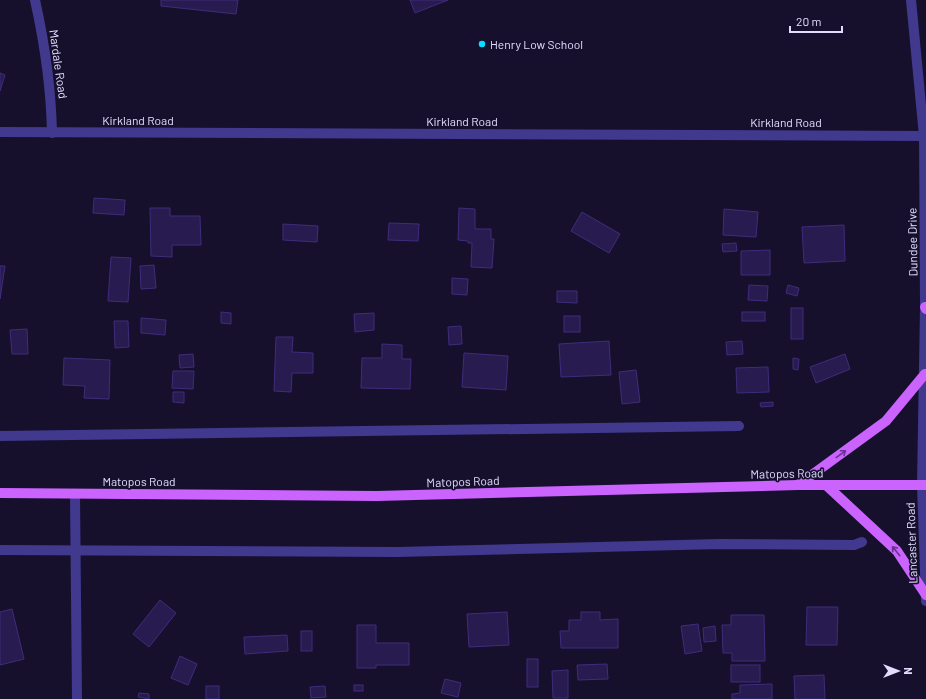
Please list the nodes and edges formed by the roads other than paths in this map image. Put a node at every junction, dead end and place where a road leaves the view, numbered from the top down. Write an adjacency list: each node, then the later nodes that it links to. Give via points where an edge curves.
1 (35, 0): 4 (street, Mardale Road, via 46,53)
2 (911, 0): 5 (street, Dundee Drive)
3 (0, 132): 4 (street, Kirkland Road)
4 (52, 132): 5 (street, Kirkland Road)
5 (925, 136): 6 (street, Dundee Drive)
6 (926, 308): 7 (street, Dundee Drive)
7 (925, 374): 10 (main road, one-way to 7, via 886,421); 12 (street, Dundee Drive)
8 (739, 426): 9 (street)
9 (0, 436)
10 (798, 485): 11 (main road, Matopos Road); 14 (main road, Matopos Road, via 377,496)
11 (826, 485): 12 (main road, Matopos Road); 18 (main road, one-way to 11, via 896,551)
12 (924, 485): 18 (street, Lancaster Road)
13 (0, 493): 14 (main road, Matopos Road)
14 (75, 494): 17 (street)
15 (862, 542): 17 (street, via 854,545 720,544 397,552)
16 (0, 550): 17 (street)
17 (76, 551): 20 (street)
18 (926, 595): 19 (street, Lancaster Road)
19 (926, 601)
20 (77, 699)

